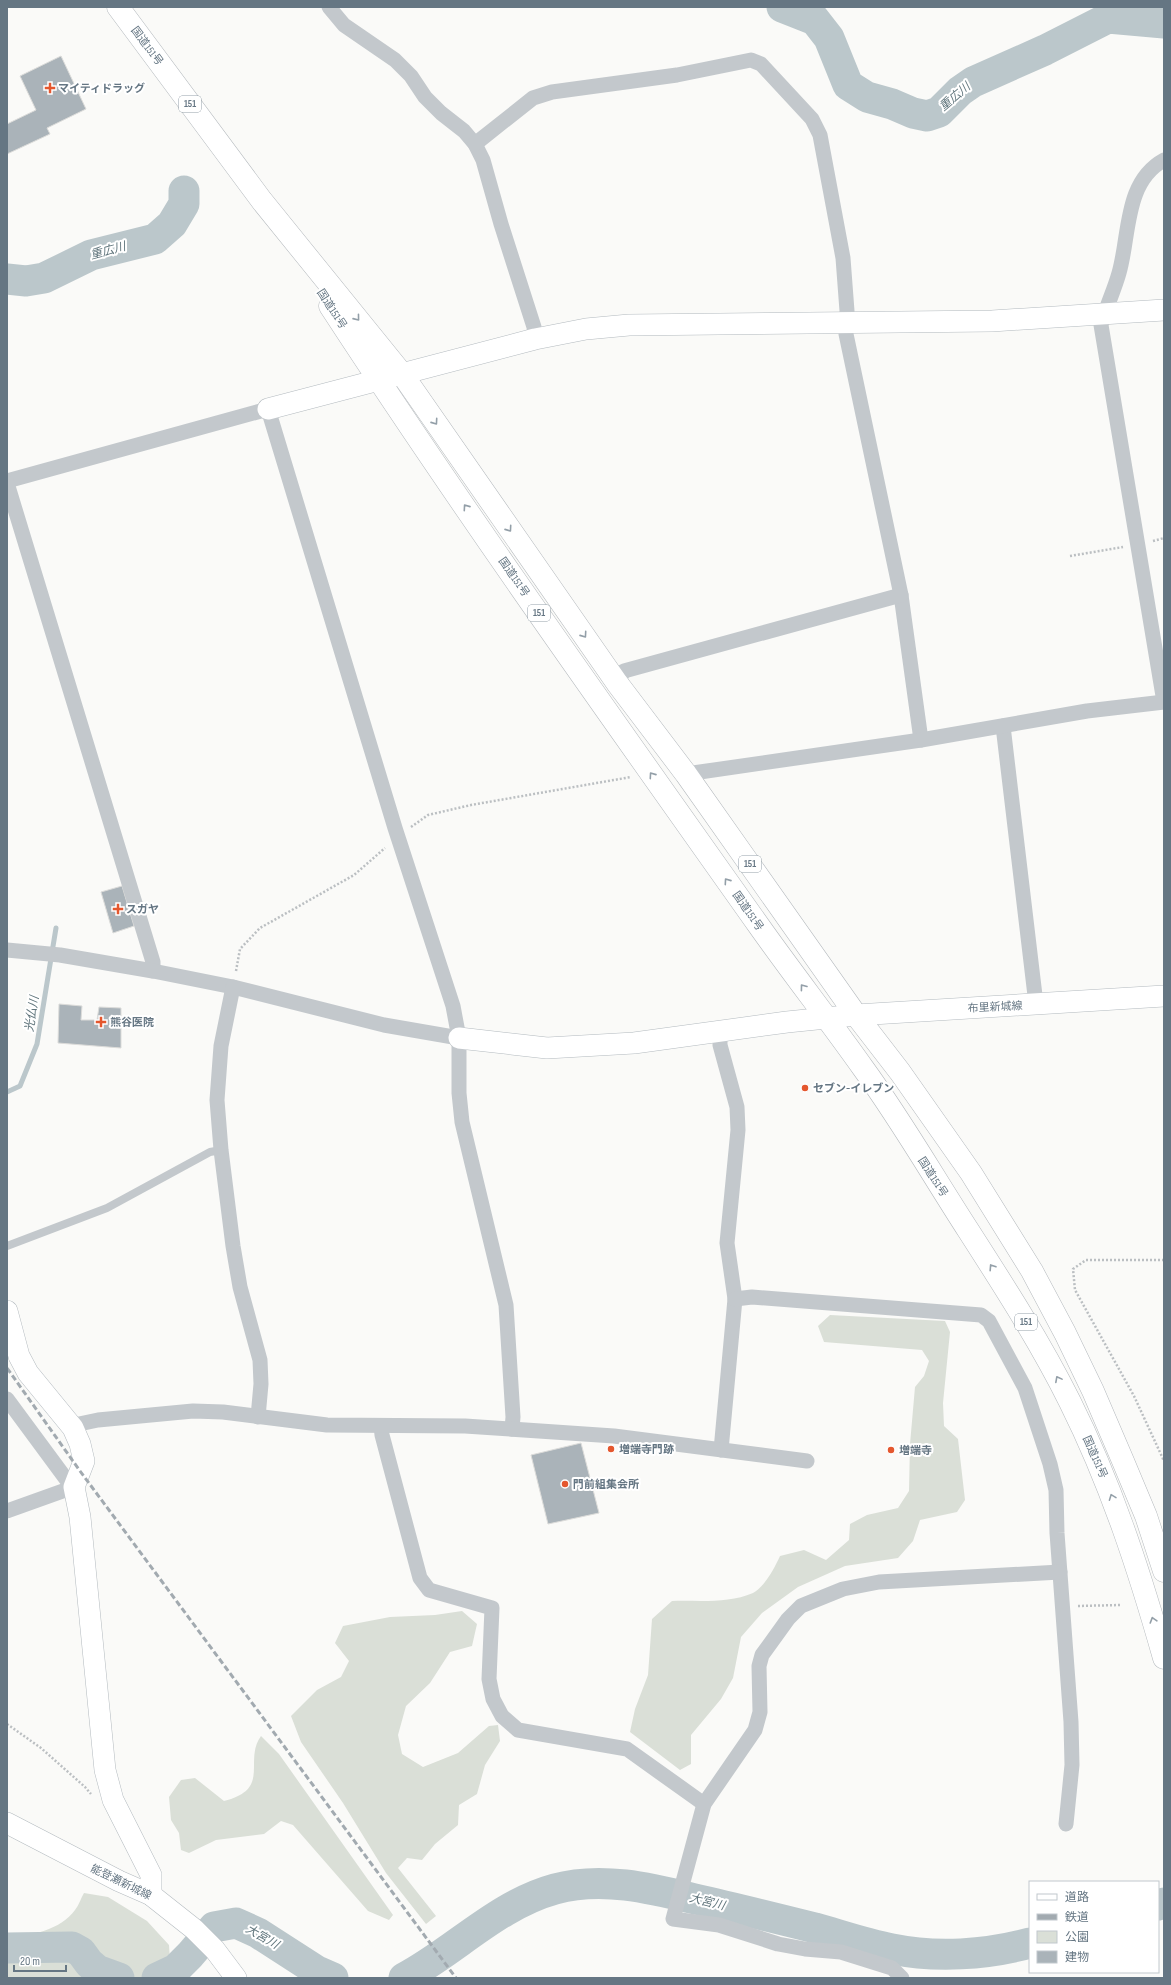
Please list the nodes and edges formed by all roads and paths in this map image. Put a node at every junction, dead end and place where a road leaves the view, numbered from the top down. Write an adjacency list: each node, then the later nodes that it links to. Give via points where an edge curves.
1 (118, 7): 5 (highway, 国道151号 / 151)
2 (329, 7): 3 (street, via 344,25 395,60 411,76 425,97)
3 (475, 144): 8 (street, via 533,98 552,92 677,75 750,60 761,64 812,119 820,135 843,258); 9 (street, via 483,160 534,327)
4 (1164, 160): 7 (street, via 1158,163 1139,185 1131,207 1120,271)
5 (262, 201): 10 (highway, 国道151号 / 151, one-way to 10); 11 (highway, 国道151号 / 151)
6 (1164, 310): 7 (street)
7 (1104, 315): 8 (street, via 992,321); 15 (street, via 1101,325)
8 (846, 323): 9 (street, via 629,325 586,329); 17 (street, via 846,334)
9 (535, 339): 10 (street)
10 (402, 374): 11 (street); 18 (highway, 国道151号 / 151, one-way to 18)
11 (379, 381): 12 (street); 29 (highway, 国道151号 / 151, one-way to 11, via 612,718)
12 (268, 409): 13 (street); 31 (street, via 394,828 453,1006)
13 (7, 482): 24 (street, via 153,962)
14 (1164, 538): 15 (path)
15 (1138, 544): 16 (path); 19 (street)
16 (1070, 556)
17 (901, 595): 18 (street, via 624,671); 21 (street)
18 (617, 683): 22 (highway, 国道151号 / 151)
19 (1164, 702): 20 (street, via 1087,711)
20 (1003, 726): 21 (street); 27 (street)
21 (921, 740): 22 (street)
22 (686, 774): 28 (highway, 国道151号 / 151)
23 (7, 950): 24 (street, via 54,954)
24 (153, 971): 25 (street)
25 (232, 987): 31 (street, via 384,1025); 32 (street, via 221,1046 217,1100)
26 (1164, 996): 27 (street, 布里新城線)
27 (1036, 1004): 28 (street, 布里新城線)
28 (856, 1015): 29 (street, 布里新城線); 47 (highway, 国道151号 / 151, via 900,1072 971,1173 1032,1271 1093,1391 1146,1516)
29 (826, 1018): 30 (street, 布里新城線); 51 (highway, 国道151号 / 151, one-way to 29, via 1142,1583 1102,1471 1071,1404 1003,1285 870,1078)
30 (720, 1032): 31 (street, 布里新城線, via 634,1043 547,1048); 35 (street, via 720,1045 737,1107 738,1130 726,1243)
31 (459, 1038): 41 (street, via 462,1122 506,1305)
32 (221, 1150): 33 (lane, via 210,1152 107,1208); 38 (street, via 240,1287 260,1360)
33 (7, 1246)
34 (1164, 1260): 44 (path, via 1086,1260 1073,1269 1075,1290 1134,1396)
35 (735, 1299): 42 (street); 48 (street, via 752,1296 973,1314 981,1315 989,1321 1025,1388 1050,1464 1056,1490 1056,1533)
36 (7, 1311): 40 (street, via 18,1356 28,1373)
37 (7, 1399): 45 (street)
38 (258, 1417): 39 (street); 40 (street, via 193,1411 98,1420)
39 (381, 1426): 41 (street); 54 (street, via 420,1578 429,1590 492,1608 489,1679 493,1699 502,1716 518,1730 628,1749)
40 (73, 1428): 45 (street, via 84,1462)
41 (512, 1429): 42 (street, via 614,1436)
42 (720, 1450): 43 (street)
43 (807, 1461)
44 (1164, 1461)
45 (74, 1487): 46 (street); 57 (street, via 80,1517 105,1770 113,1800 151,1875)
46 (7, 1511)
47 (1164, 1571)
48 (1060, 1572): 50 (street); 54 (street, via 879,1582 843,1589 801,1606 788,1619 762,1655 759,1666 760,1712 755,1730)
49 (1120, 1605): 50 (path)
50 (1064, 1607): 56 (street, via 1072,1765)
51 (1164, 1658)
52 (7, 1724): 53 (path, via 41,1748 85,1787)
53 (92, 1797)
54 (704, 1804): 59 (street, via 673,1919 719,1925 778,1944 841,1952 892,1968)
55 (7, 1823): 57 (street, 能登瀬新城線)
56 (1066, 1824)
57 (151, 1895): 58 (street, 能登瀬新城線, via 194,1929 215,1950)
58 (236, 1978)
59 (902, 1978)

